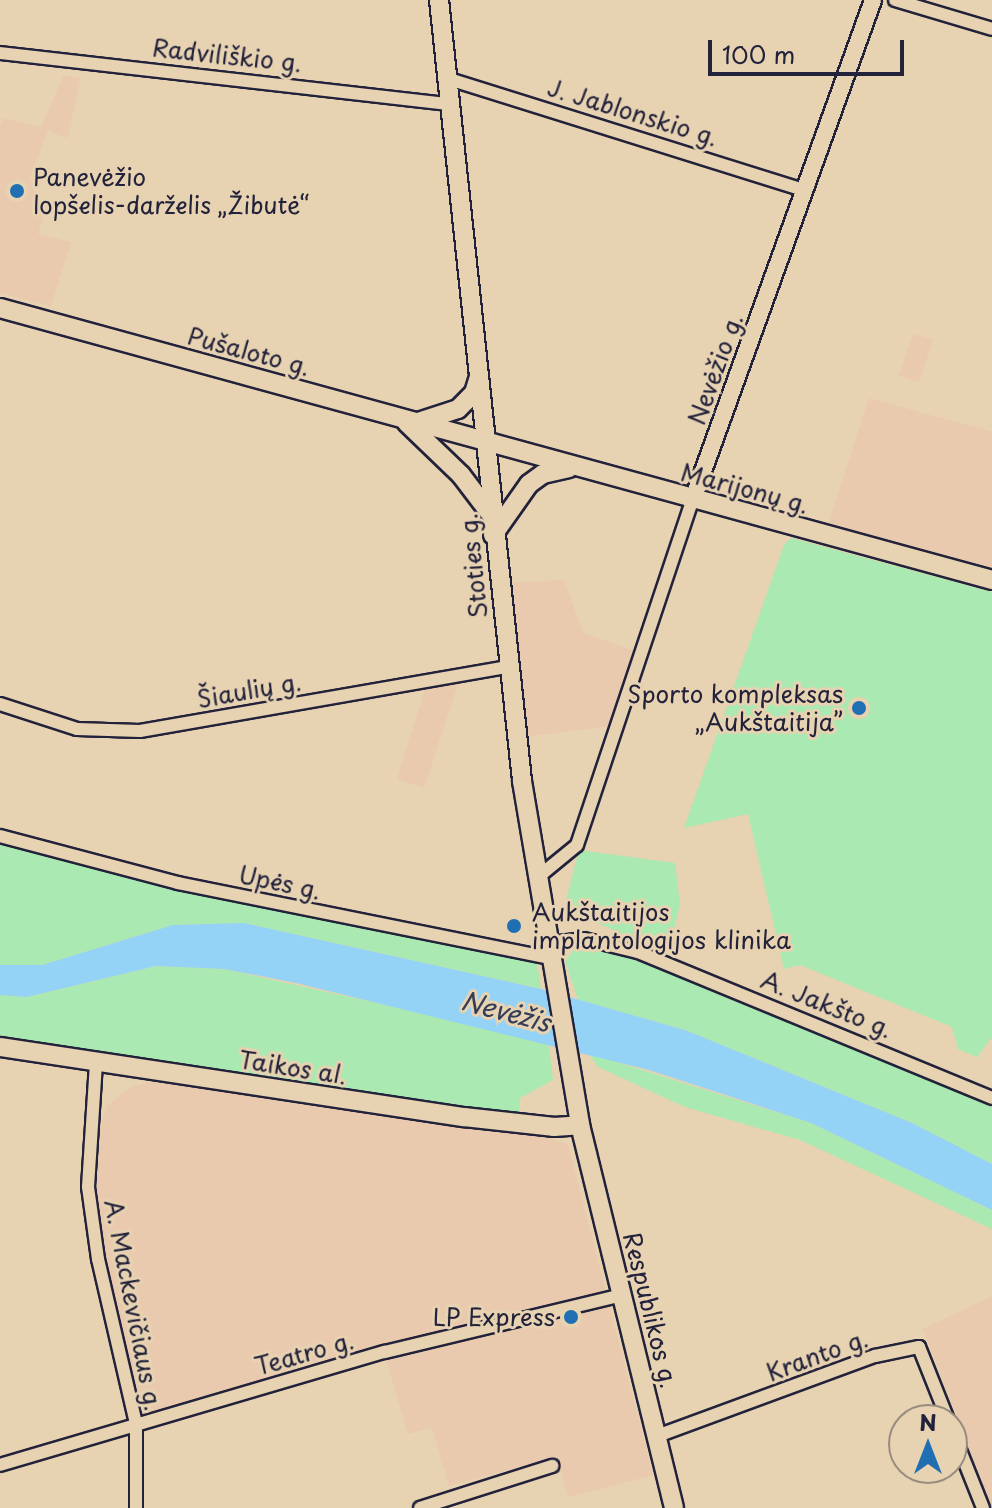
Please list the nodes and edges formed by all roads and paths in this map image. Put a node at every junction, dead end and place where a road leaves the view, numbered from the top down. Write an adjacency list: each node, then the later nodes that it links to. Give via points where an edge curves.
1 (439, 0): 6 (main road, Stoties g.)
2 (873, 0): 8 (street, Nevėžio g.)
3 (895, 0): 4 (street)
4 (992, 29)
5 (0, 53): 7 (street, Radviliškio g.)
6 (446, 78): 7 (main road, Stoties g.); 8 (street, J. Jablonskio g.)
7 (449, 104): 10 (main road, Stoties g.)
8 (806, 191): 14 (street, Nevėžio g.)
9 (0, 308): 11 (main road, Pušaloto g.)
10 (479, 374): 11 (main road, via 474,393 458,409); 12 (main road, Stoties g.)
11 (408, 421): 12 (main road, Pušaloto g.); 15 (main road, via 461,475)
12 (486, 442): 13 (main road, Marijonų g.); 15 (main road, Stoties g.)
13 (575, 467): 14 (main road, Marijonų g.); 15 (main road, via 555,469 529,484)
14 (693, 499): 16 (main road, Marijonų g.); 20 (street, Nevėžio g., via 577,845)
15 (493, 526): 17 (main road, Stoties g.)
16 (992, 580)
17 (508, 667): 18 (street, Šiaulių g., via 140,731 77,729); 20 (main road, Stoties g.)
18 (0, 704)
19 (0, 836): 21 (street, Upės g., via 178,883)
20 (538, 877): 21 (main road, Stoties g.)
21 (553, 951): 24 (street, A. Jakšto g., via 599,940 638,952); 25 (main road, Stoties g.)
22 (0, 1047): 23 (main road, Taikos al.)
23 (96, 1063): 25 (main road, Taikos al., via 464,1117); 28 (street, A. Mackevičiaus g., via 88,1187 101,1275)
24 (992, 1098)
25 (580, 1125): 26 (main road, Respublikos g.)
26 (623, 1295): 28 (street, Teatro g., via 439,1339); 29 (main road, Respublikos g.)
27 (942, 1404): 29 (street, Kranto g., via 919,1347 875,1356)
28 (136, 1424): 30 (street, Teatro g.); 33 (street, A. Mackevičiaus g.)
29 (657, 1436): 35 (main road, Respublikos g.)
30 (0, 1465)
31 (552, 1466): 34 (street)
32 (968, 1470): 36 (street)
33 (136, 1508)
34 (420, 1508)
35 (674, 1508)
36 (983, 1508)

